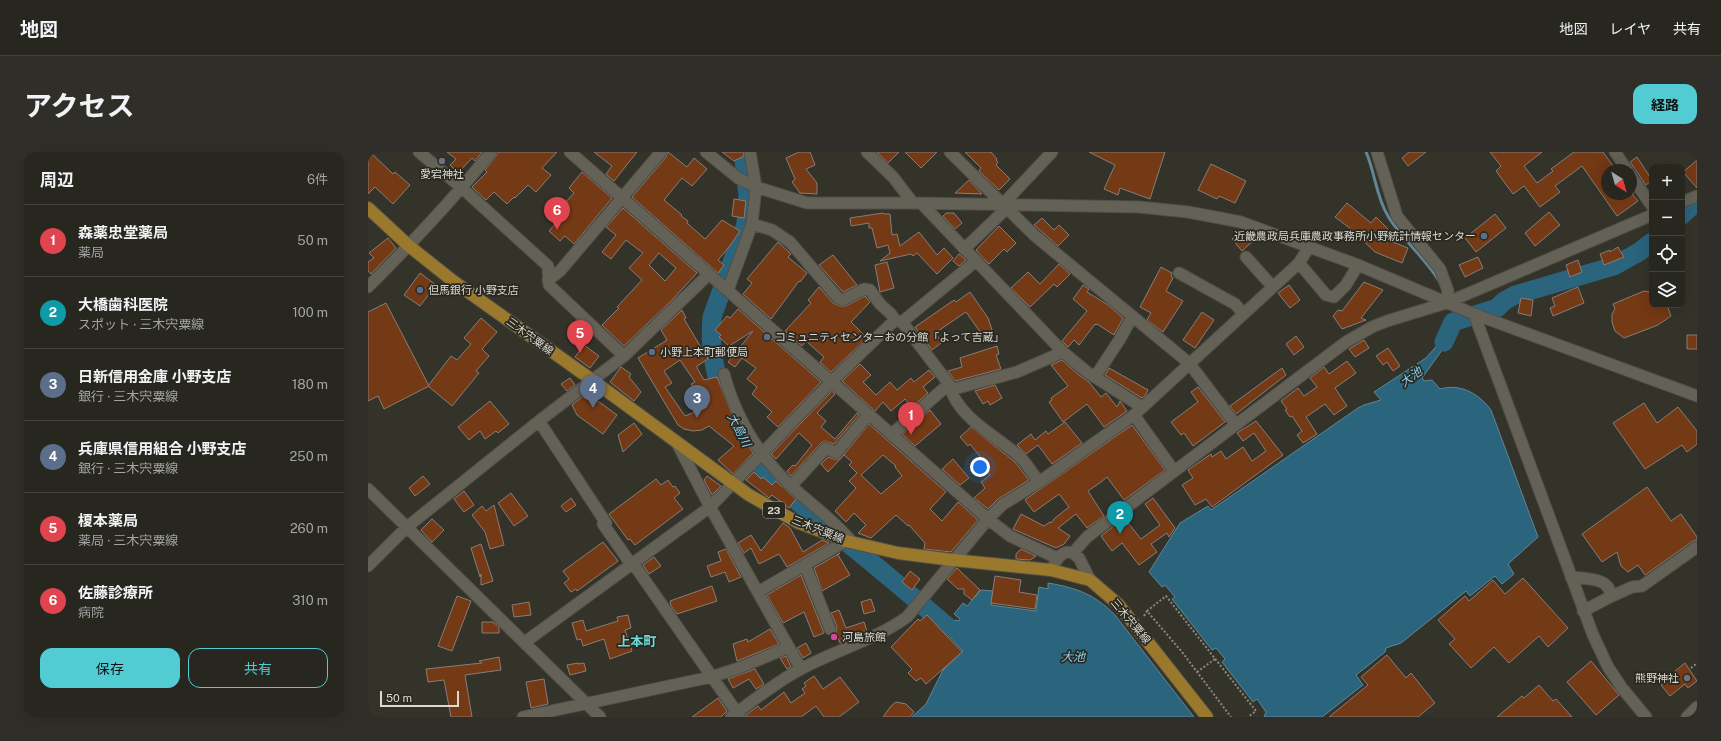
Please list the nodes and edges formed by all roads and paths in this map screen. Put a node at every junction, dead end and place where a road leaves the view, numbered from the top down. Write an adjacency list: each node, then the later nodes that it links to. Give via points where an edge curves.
1 (419, 152): 15 (street)
2 (491, 152): 15 (street)
3 (570, 152): 17 (street)
4 (661, 152): 17 (street)
5 (706, 152): 14 (street, via 738,178)
6 (750, 152): 14 (street)
7 (867, 152): 20 (street)
8 (950, 152): 21 (street)
9 (1052, 152): 21 (street)
10 (1377, 152): 38 (street, via 1397,216 1440,269 1448,291)
11 (1615, 152): 12 (street)
12 (1623, 164)
13 (1637, 185): 19 (street)
14 (756, 187): 20 (street, via 807,203); 24 (street)
15 (462, 188): 25 (street); 34 (street, via 548,266)
16 (1697, 196): 18 (street)
17 (623, 199): 33 (street); 34 (street, via 560,271)
18 (1685, 201)
19 (1649, 202)
20 (917, 203): 21 (street); 27 (street)
21 (1005, 206): 26 (street, via 1139,207 1188,212 1241,222); 27 (street); 41 (street, via 1034,235)
22 (368, 208): 25 (main road, 三木宍粟線 / 23)
23 (1649, 216): 38 (street)
24 (752, 224): 37 (street); 42 (street, via 772,230 790,242 838,298 843,300 864,289 870,290)
25 (409, 246): 36 (street); 48 (main road, 三木宍粟線 / 23, via 453,281)
26 (1309, 247): 30 (street); 31 (street)
27 (964, 249): 29 (street)
28 (1246, 257): 35 (street)
29 (976, 261): 42 (street); 43 (street)
30 (1299, 263): 31 (street, via 1326,296 1334,297 1346,285); 35 (street)
31 (1358, 265): 38 (street)
32 (1179, 273): 39 (street, via 1235,304)
33 (708, 275): 37 (street); 44 (street)
34 (548, 280): 44 (street, via 549,285)
35 (1272, 286): 39 (street)
36 (368, 288)
37 (728, 290): 49 (street)
38 (1446, 302): 40 (street); 55 (street, via 1387,321 1360,333)
39 (1243, 313): 45 (street)
40 (1474, 314): 51 (street); 78 (street)
41 (1132, 316): 45 (street); 47 (street)
42 (898, 321): 49 (street); 50 (street)
43 (1063, 352): 47 (street); 50 (street, via 1017,372)
44 (624, 356): 48 (street)
45 (1189, 363): 52 (street); 55 (street)
46 (724, 374): 58 (street, via 730,395)
47 (1095, 377): 52 (street)
48 (592, 380): 54 (street); 57 (main road, 三木宍粟線 / 23)
49 (832, 381): 53 (street); 58 (street)
50 (949, 387): 56 (street); 60 (street, via 977,424 1021,457)
51 (1697, 396)
52 (1138, 411): 59 (street); 60 (street)
53 (869, 414): 56 (street); 62 (street, via 836,453 826,448)
54 (539, 421): 68 (street); 74 (street)
55 (1236, 425): 59 (street)
56 (892, 434): 67 (street)
57 (676, 441): 61 (main road, 三木宍粟線 / 23); 66 (street)
58 (762, 455): 61 (street); 62 (street)
59 (1174, 471): 71 (street, via 1087,537)
60 (1039, 482): 67 (street, via 1002,505)
61 (733, 484): 66 (street); 69 (main road, 三木宍粟線 / 23, via 799,523)
62 (791, 486): 69 (street, via 839,526)
63 (368, 489): 64 (street)
64 (378, 499): 65 (street); 68 (street)
65 (368, 504)
66 (710, 507): 74 (street); 80 (street)
67 (988, 519): 72 (street, via 1010,536); 73 (street)
68 (407, 527): 76 (street); 86 (street)
69 (849, 542): 73 (main road, 三木宍粟線 / 23, via 898,553); 75 (street)
70 (1697, 547): 81 (street, via 1642,586 1632,587)
71 (1073, 553): 72 (street, via 1069,551); 79 (street, via 1079,558)
72 (1057, 558): 77 (street)
73 (953, 560): 77 (main road, 三木宍粟線 / 23); 91 (street, via 907,616 890,629)
74 (631, 564): 86 (street); 93 (street, via 637,569)
75 (805, 565): 80 (street); 85 (street)
76 (368, 566)
77 (1051, 570): 79 (main road, 三木宍粟線 / 23)
78 (1571, 577): 81 (street, via 1601,581 1610,591); 83 (street)
79 (1090, 580): 99 (main road, 三木宍粟線 / 23, via 1118,604)
80 (758, 592): 87 (street)
81 (1610, 597): 83 (street)
82 (1147, 611): 84 (path); 88 (path, via 1166,596); 92 (path)
83 (1583, 611): 102 (street, via 1608,667)
84 (1144, 616)
85 (830, 629)
86 (525, 642): 94 (street)
87 (789, 647): 91 (street); 93 (street)
88 (1215, 658): 92 (path); 101 (path, via 1256,711)
89 (1697, 664): 90 (path)
90 (1692, 668)
91 (801, 669): 96 (street, via 764,692)
92 (1197, 672): 100 (path)
93 (711, 677): 94 (street); 96 (street)
94 (587, 703): 97 (street); 98 (street)
95 (1697, 707): 103 (street)
96 (736, 716)
97 (523, 717)
98 (600, 717)
99 (1207, 717)
100 (1231, 717)
101 (1248, 717)
102 (1646, 717)
103 (1687, 717)

